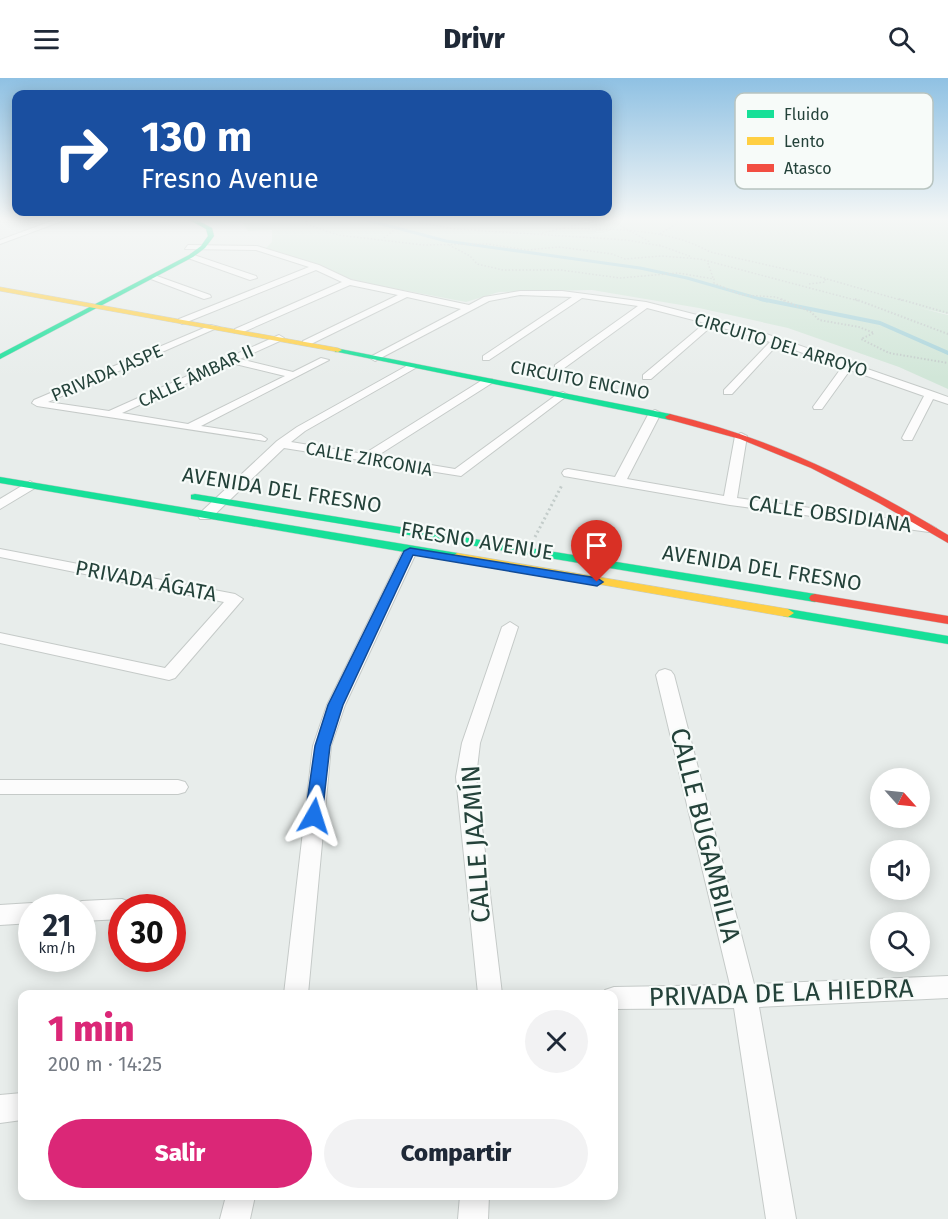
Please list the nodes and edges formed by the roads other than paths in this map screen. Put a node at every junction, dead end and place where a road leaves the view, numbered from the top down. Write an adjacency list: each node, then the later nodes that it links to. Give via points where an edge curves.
1 (149, 271): 13 (street)
2 (162, 271): 6 (street)
3 (237, 271): 7 (street)
4 (305, 271): 17 (street)
5 (326, 271): 8 (street)
6 (154, 277): 12 (street); 15 (street)
7 (253, 278)
8 (350, 282): 10 (street); 20 (street)
9 (0, 289): 13 (street, CIRCUITO ENCINO)
10 (405, 294): 16 (street); 23 (street)
11 (581, 295): 14 (street, CIRCUITO DEL ARROYO); 16 (street, CIRCUITO DEL ARROYO, via 501,295); 27 (street)
12 (207, 297)
13 (80, 304): 15 (street, CIRCUITO ENCINO); 24 (street)
14 (646, 305): 18 (street, CIRCUITO DEL ARROYO); 32 (street)
15 (98, 307): 17 (street, CIRCUITO ENCINO); 25 (street)
16 (468, 308): 26 (street, CIRCUITO DEL ARROYO)
17 (182, 321): 19 (street, CIRCUITO ENCINO)
18 (711, 322): 22 (street, CIRCUITO DEL ARROYO); 34 (street)
19 (214, 327): 20 (street, CIRCUITO ENCINO); 42 (street, PRIVADA JASPE, via 37,403)
20 (238, 331): 21 (street, CIRCUITO ENCINO)
21 (279, 338): 23 (street, CIRCUITO ENCINO); 28 (street, CALLE ÁMBAR II)
22 (776, 341): 30 (street, CIRCUITO DEL ARROYO); 36 (street)
23 (306, 343): 26 (street, CIRCUITO ENCINO)
24 (0, 344)
25 (0, 357)
26 (375, 358): 31 (street, CIRCUITO ENCINO)
27 (486, 358)
28 (230, 360): 33 (street); 42 (street, CALLE ÁMBAR II)
29 (324, 360): 33 (street)
30 (848, 365): 37 (street, CIRCUITO DEL ARROYO); 40 (street)
31 (414, 366): 35 (street, CIRCUITO ENCINO); 47 (street)
32 (559, 367)
33 (295, 375): 43 (street)
34 (648, 376)
35 (488, 381): 38 (street, CIRCUITO ENCINO); 48 (street)
36 (729, 392)
37 (930, 394): 39 (street, CIRCUITO DEL ARROYO); 45 (street)
38 (563, 395): 41 (street, CIRCUITO ENCINO); 48 (street, CALLE ZIRCONIA, via 457,473)
39 (948, 401)
40 (818, 407)
41 (655, 413): 44 (street, CIRCUITO ENCINO); 51 (street)
42 (112, 414): 43 (street)
43 (192, 426): 46 (street)
44 (741, 436): 54 (street, CALLE OBSIDIANA); 58 (street, CIRCUITO ENCINO, via 835,477)
45 (908, 438)
46 (261, 439)
47 (281, 444): 48 (street, CALLE ZIRCONIA); 55 (street)
48 (366, 458)
49 (568, 473): 51 (street, CALLE OBSIDIANA)
50 (0, 480): 52 (street, FRESNO AVENUE)
51 (619, 482): 54 (street, CALLE OBSIDIANA)
52 (30, 485): 56 (street); 57 (street, FRESNO AVENUE)
53 (185, 496): 55 (street, AVENIDA DEL FRESNO)
54 (730, 501): 58 (street, CALLE OBSIDIANA)
55 (220, 502): 57 (street); 62 (street, AVENIDA DEL FRESNO)
56 (0, 505)
57 (205, 516): 60 (street, FRESNO AVENUE)
58 (929, 528): 59 (street, CIRCUITO ENCINO)
59 (948, 540)
60 (410, 551): 65 (street, FRESNO AVENUE); 72 (street, via 336,705 322,746)
61 (0, 553): 64 (street, PRIVADA ÁGATA, via 235,599 169,674)
62 (948, 620)
63 (510, 627): 73 (street, CALLE JAZMÍN, via 471,743 466,777)
64 (0, 638)
65 (948, 640)
66 (665, 675): 74 (street, CALLE BUGAMBILIA)
67 (178, 787): 68 (street)
68 (0, 788)
69 (18, 914): 70 (street)
70 (0, 915)
71 (948, 987): 74 (street, PRIVADA DE LA HIEDRA)
72 (296, 990)
73 (490, 990)
74 (745, 996): 75 (street, PRIVADA DE LA HIEDRA); 82 (street, CALLE BUGAMBILIA)
75 (618, 998)
76 (18, 1107): 77 (street)
77 (0, 1109)
78 (240, 1200): 80 (street)
79 (475, 1200): 81 (street)
80 (235, 1219)
81 (473, 1219)
82 (781, 1219)

